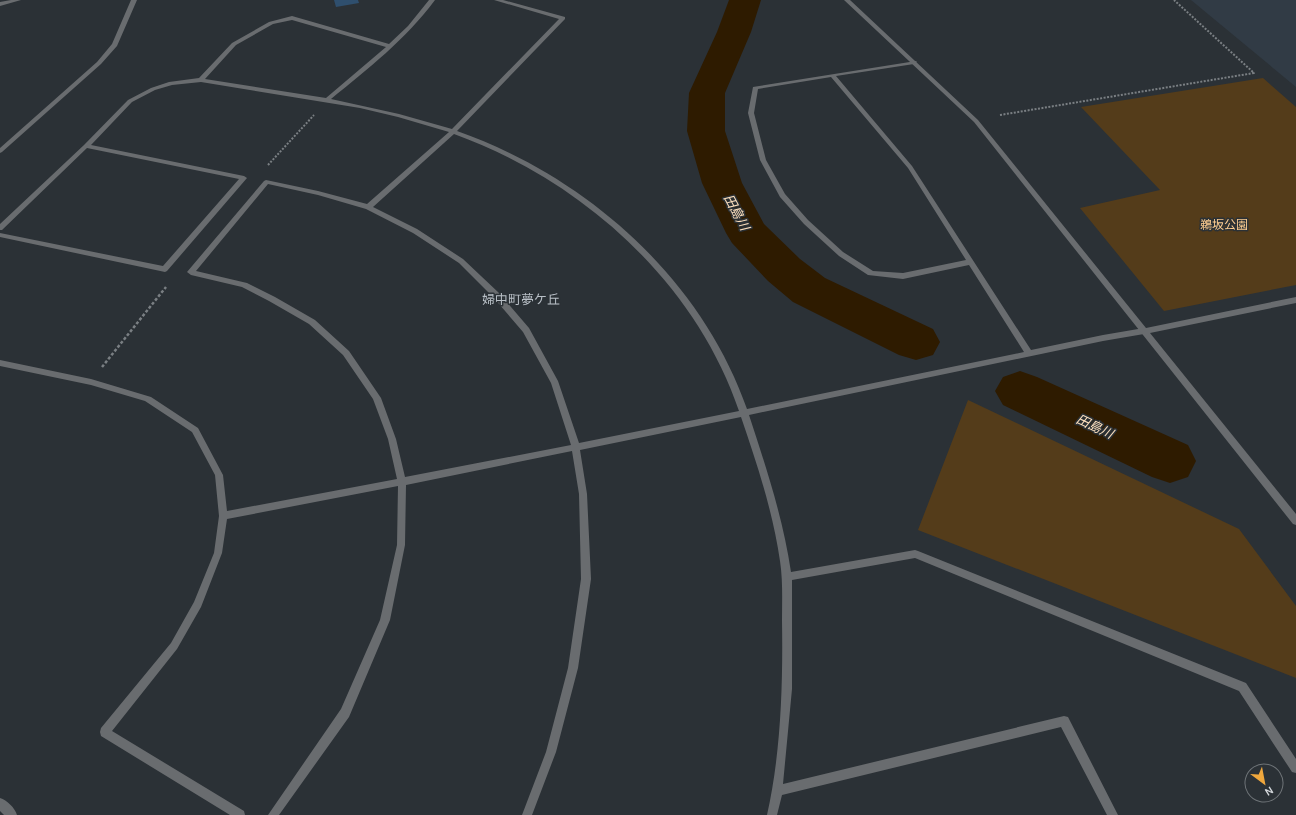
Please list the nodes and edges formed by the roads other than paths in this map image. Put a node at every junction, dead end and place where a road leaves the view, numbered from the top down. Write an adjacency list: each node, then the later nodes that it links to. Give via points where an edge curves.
1 (18, 0): 6 (street)
2 (134, 0): 14 (street, via 115,45 99,63)
3 (432, 0): 7 (street, via 423,13)
4 (497, 0): 12 (street, via 563,18)
5 (847, 0): 8 (street)
6 (0, 4)
7 (389, 46): 10 (street, via 292,18 271,22 234,44); 11 (street)
8 (914, 62): 9 (street); 20 (street, via 976,121)
9 (832, 75): 18 (street, via 910,167); 18 (street, via 755,88 752,113 763,160 782,195 806,222 842,254 871,273 902,276)
10 (201, 80): 11 (street); 13 (street, via 171,83 130,101)
11 (327, 100): 12 (street, via 388,112)
12 (454, 131): 15 (street); 23 (street, via 511,155 551,178 595,207 640,248 682,295 706,333 732,382)
13 (86, 146): 16 (street); 17 (street, via 244,178 165,269)
14 (0, 151)
15 (368, 207): 24 (street, via 416,231 461,261 496,295 526,330 555,383); 25 (street, via 266,182 191,272 244,286 272,299 312,322 346,353 377,398 392,439)
16 (0, 228)
17 (0, 236)
18 (970, 262): 21 (street)
19 (1296, 300): 20 (street)
20 (1144, 331): 21 (street); 27 (street)
21 (1029, 354): 23 (street)
22 (0, 364): 26 (street, via 91,382 148,399 195,430 219,475)
23 (744, 414): 24 (street); 28 (street, via 771,498)
24 (576, 448): 25 (street); 35 (street, via 583,494 586,579 573,668 551,752)
25 (402, 483): 26 (street); 34 (street, via 401,545 385,620 345,713)
26 (223, 516): 33 (street, via 218,553 198,604 174,646 105,732)
27 (1296, 521)
28 (787, 577): 29 (street, via 915,554 1242,687); 30 (street, via 788,678)
29 (1296, 768)
30 (778, 791): 36 (street); 37 (street, via 1064,721)
31 (0, 804): 32 (street)
32 (12, 815)
33 (240, 815)
34 (273, 815)
35 (527, 815)
36 (772, 815)
37 (1113, 815)

